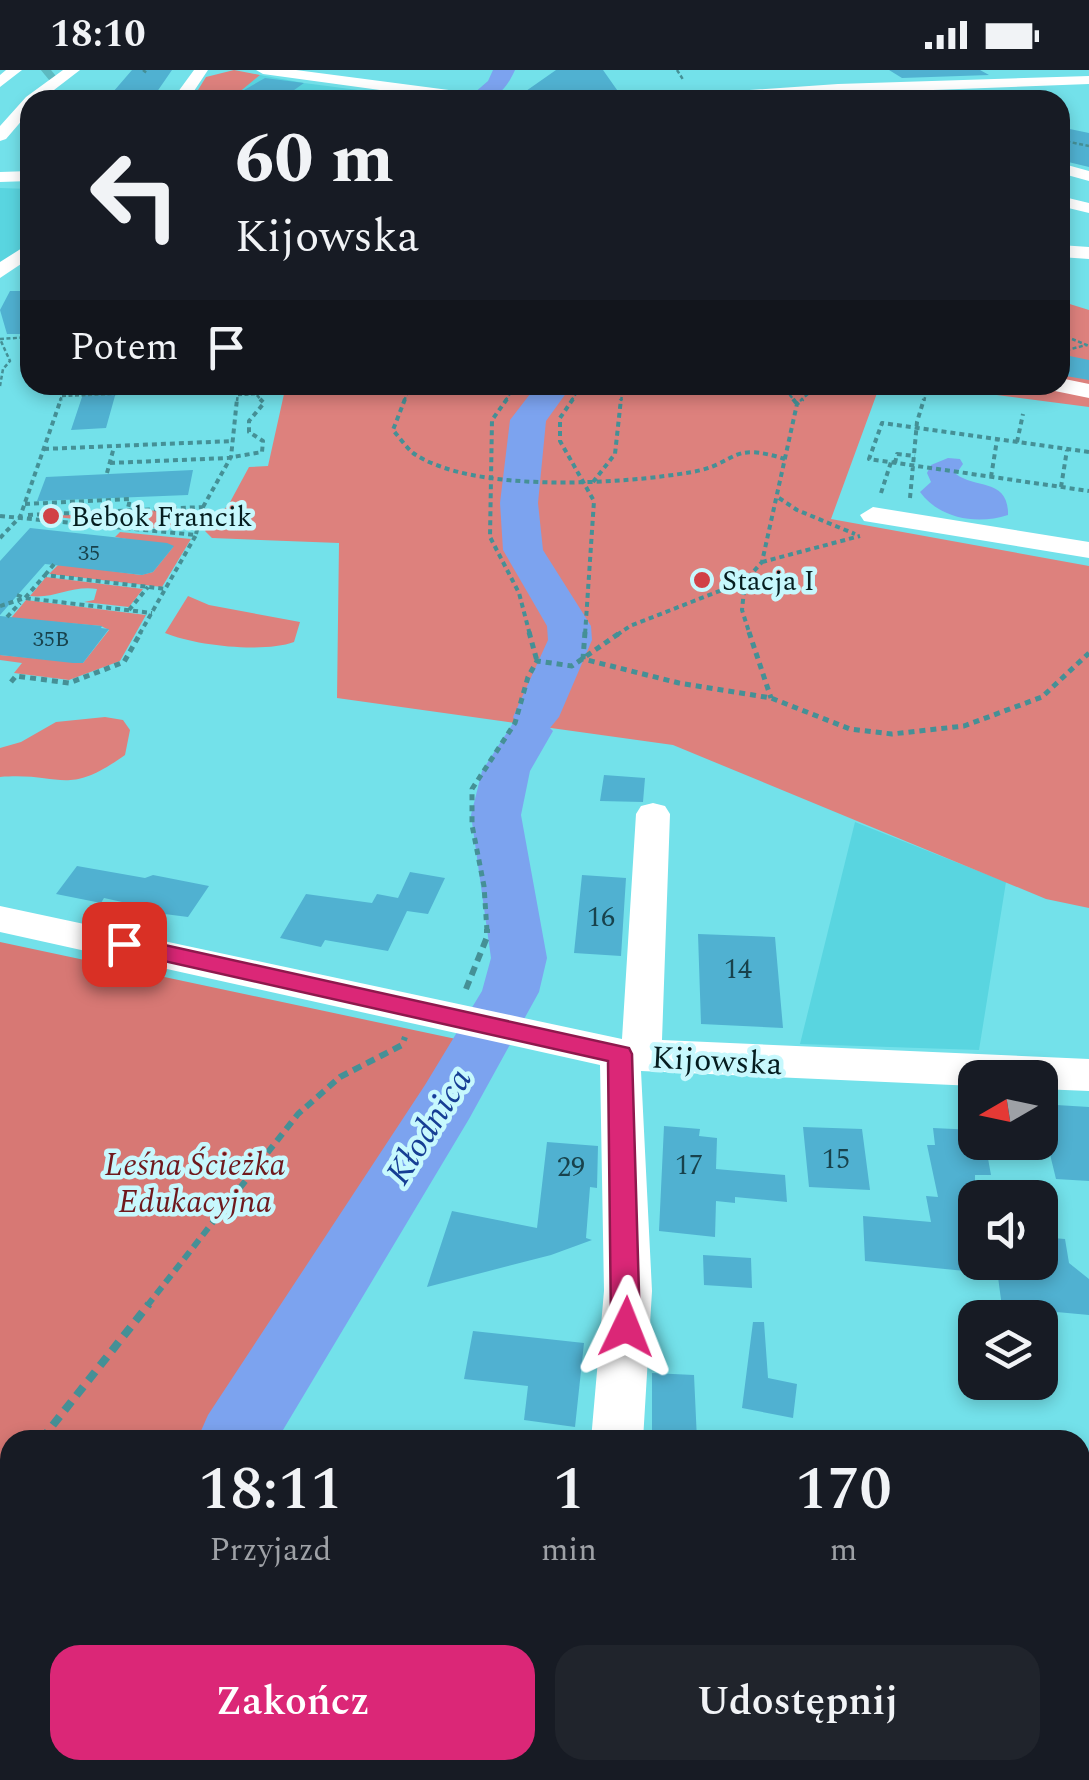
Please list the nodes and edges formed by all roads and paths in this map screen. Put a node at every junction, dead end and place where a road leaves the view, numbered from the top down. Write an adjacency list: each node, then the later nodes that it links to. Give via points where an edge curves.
1 (15, 70): 11 (street)
2 (73, 70): 15 (street)
3 (143, 70): 6 (path)
4 (263, 70): 7 (street)
5 (1032, 70): 10 (street)
6 (148, 74)
7 (314, 78): 12 (street); 14 (street, via 289,90)
8 (672, 79): 18 (street)
9 (1089, 80): 10 (street)
10 (1050, 81): 13 (street); 21 (street)
11 (0, 83)
12 (356, 84): 16 (street); 17 (street)
13 (898, 86): 19 (street); 20 (street)
14 (256, 87)
15 (47, 90)
16 (350, 90)
17 (406, 90)
18 (679, 90)
19 (837, 90)
20 (903, 90)
21 (1089, 92)
22 (20, 113): 23 (street)
23 (0, 136)
24 (20, 256): 25 (street)
25 (0, 272)
26 (0, 339): 27 (path, via 10,361)
27 (0, 386)
28 (87, 395): 38 (path)
29 (238, 395): 43 (path)
30 (257, 395): 50 (path, via 264,403 248,432 263,441 262,452)
31 (407, 395): 56 (path, via 393,430 399,442 438,466)
32 (509, 395): 56 (path, via 492,420)
33 (575, 395): 58 (path, via 560,418 560,441)
34 (622, 395): 59 (path, via 615,454)
35 (789, 395): 39 (path)
36 (807, 395): 39 (path)
37 (926, 395): 41 (path)
38 (62, 396): 46 (path)
39 (797, 404): 51 (path)
40 (1023, 414): 44 (path)
41 (917, 428): 42 (path); 49 (path); 53 (path, via 882,423 869,459)
42 (997, 439): 44 (path); 57 (path)
43 (233, 441): 45 (path); 50 (path)
44 (1017, 442): 47 (path)
45 (114, 446): 46 (path); 52 (path)
46 (44, 449): 62 (path)
47 (1067, 449): 48 (path); 60 (path)
48 (1089, 452)
49 (915, 456): 53 (path, via 898,454); 54 (path)
50 (231, 458): 52 (path); 63 (path)
51 (785, 459): 59 (path, via 739,451 698,472); 72 (path)
52 (110, 463): 55 (path)
53 (893, 463): 54 (path); 68 (path)
54 (914, 466): 57 (path); 67 (path)
55 (107, 473)
56 (489, 477): 58 (path); 85 (path, via 490,537 518,594)
57 (991, 477): 60 (path)
58 (583, 482): 59 (path); 84 (path, via 594,501)
59 (593, 482)
60 (1061, 487): 61 (path)
61 (1089, 491)
62 (25, 504): 64 (path, via 130,499); 66 (path)
63 (203, 507): 64 (path); 69 (path)
64 (128, 508): 66 (path)
65 (0, 516): 66 (path)
66 (20, 518): 69 (path); 70 (path)
67 (907, 520): 68 (street); 71 (street)
68 (867, 525): 72 (path)
69 (196, 535): 77 (path)
70 (0, 538)
71 (1089, 550)
72 (762, 562): 75 (path)
73 (55, 563): 74 (path)
74 (44, 575): 76 (path); 78 (path)
75 (744, 580): 84 (path, via 630,626); 87 (path, via 742,610)
76 (148, 587): 77 (path); 80 (path)
77 (166, 590): 81 (path)
78 (22, 598): 79 (path); 80 (path); 82 (path)
79 (0, 606)
80 (129, 610): 81 (path)
81 (152, 613): 86 (path, via 124,662 69,682 16,676)
82 (7, 617)
83 (1089, 653): 87 (path, via 1042,697 964,726 892,734 850,729)
84 (582, 659): 85 (path, via 572,666); 87 (path, via 678,684)
85 (537, 661): 90 (path, via 515,723 472,789 487,937 481,959)
86 (11, 682)
87 (771, 698)
88 (652, 814): 91 (street)
89 (0, 920): 90 (street, Kijowska)
90 (448, 1009): 91 (street, Kijowska); 93 (path, via 410,1024 402,1045 340,1077 298,1114)
91 (630, 1055): 92 (street, Kijowska); 94 (street, via 628,1291)
92 (1089, 1075)
93 (49, 1430)
94 (618, 1430)

